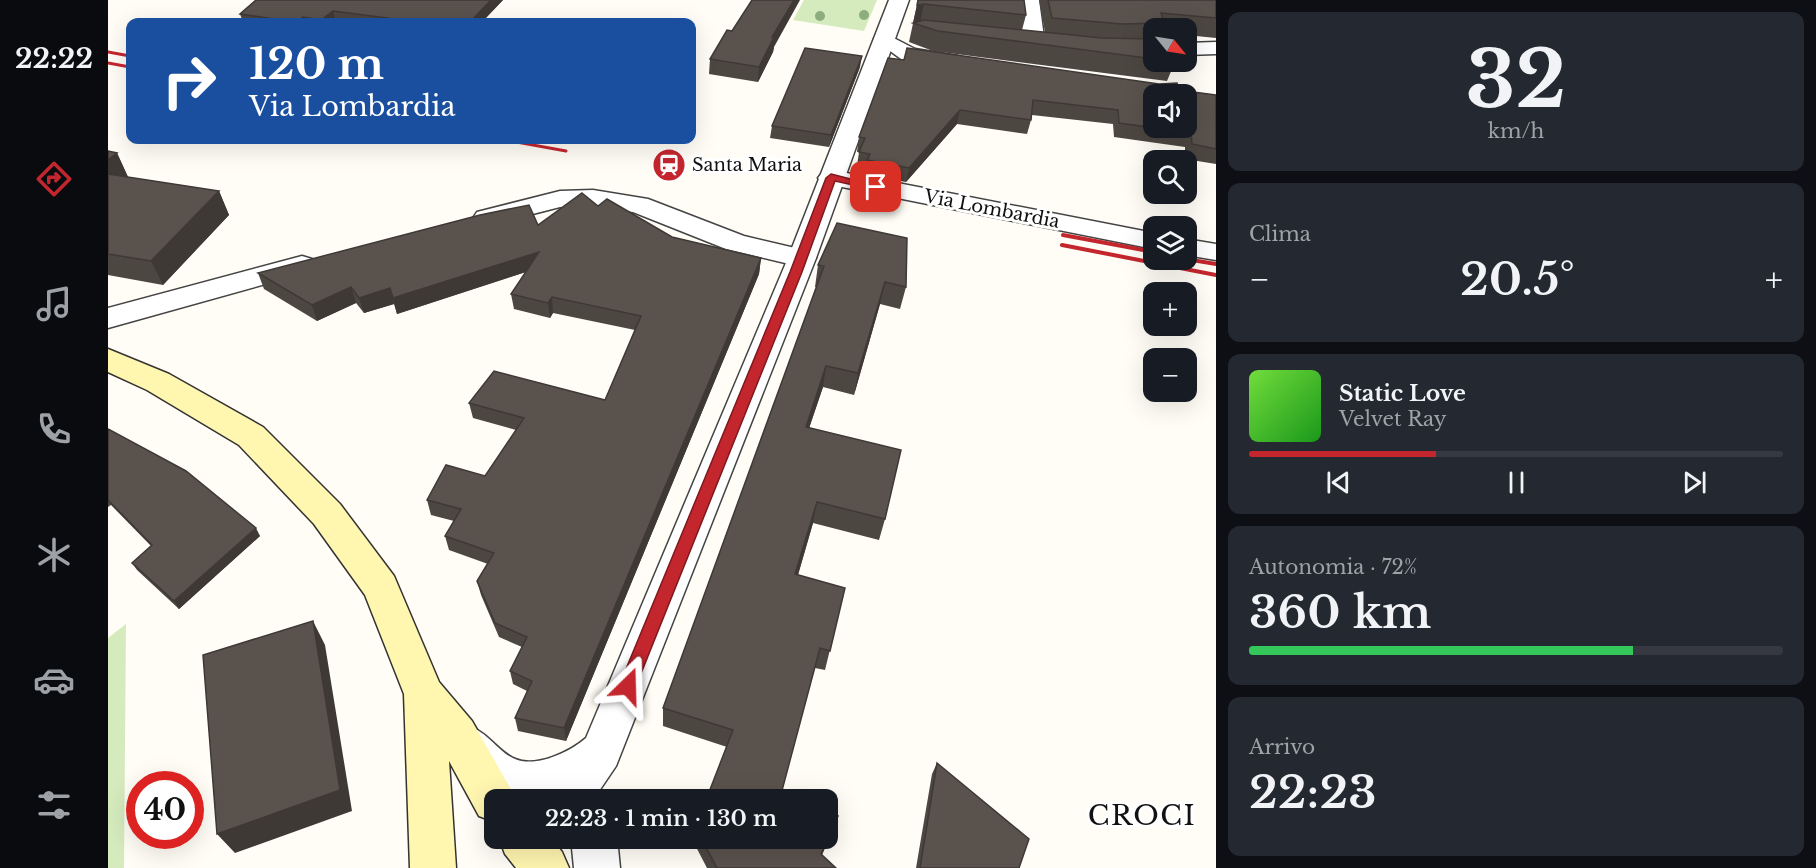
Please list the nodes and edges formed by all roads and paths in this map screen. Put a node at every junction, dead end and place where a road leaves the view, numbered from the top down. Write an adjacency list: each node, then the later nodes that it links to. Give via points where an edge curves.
1 (899, 0): 3 (street)
2 (1029, 0): 5 (street)
3 (897, 36): 9 (street, via 909,54); 10 (street)
4 (1012, 42): 5 (street)
5 (1034, 45): 6 (street)
6 (1056, 47)
7 (1216, 48): 8 (street)
8 (1197, 49)
9 (968, 64)
10 (831, 178): 12 (street, Via Lombardia); 15 (street)
11 (458, 225): 15 (street, via 560,199 593,198 639,205 736,243)
12 (1143, 239)
13 (1197, 249): 14 (street)
14 (1216, 252)
15 (802, 258): 21 (street)
16 (321, 260): 17 (street)
17 (108, 318)
18 (108, 360): 19 (main road, via 158,382 251,436 327,514 381,587)
19 (424, 694): 20 (main road); 26 (main road)
20 (457, 735): 21 (street, via 501,775 523,783 572,771); 22 (main road)
21 (601, 752): 23 (street); 24 (street)
22 (489, 789)
23 (574, 789)
24 (598, 789)
25 (595, 849): 27 (street)
26 (432, 868)
27 (597, 868)

